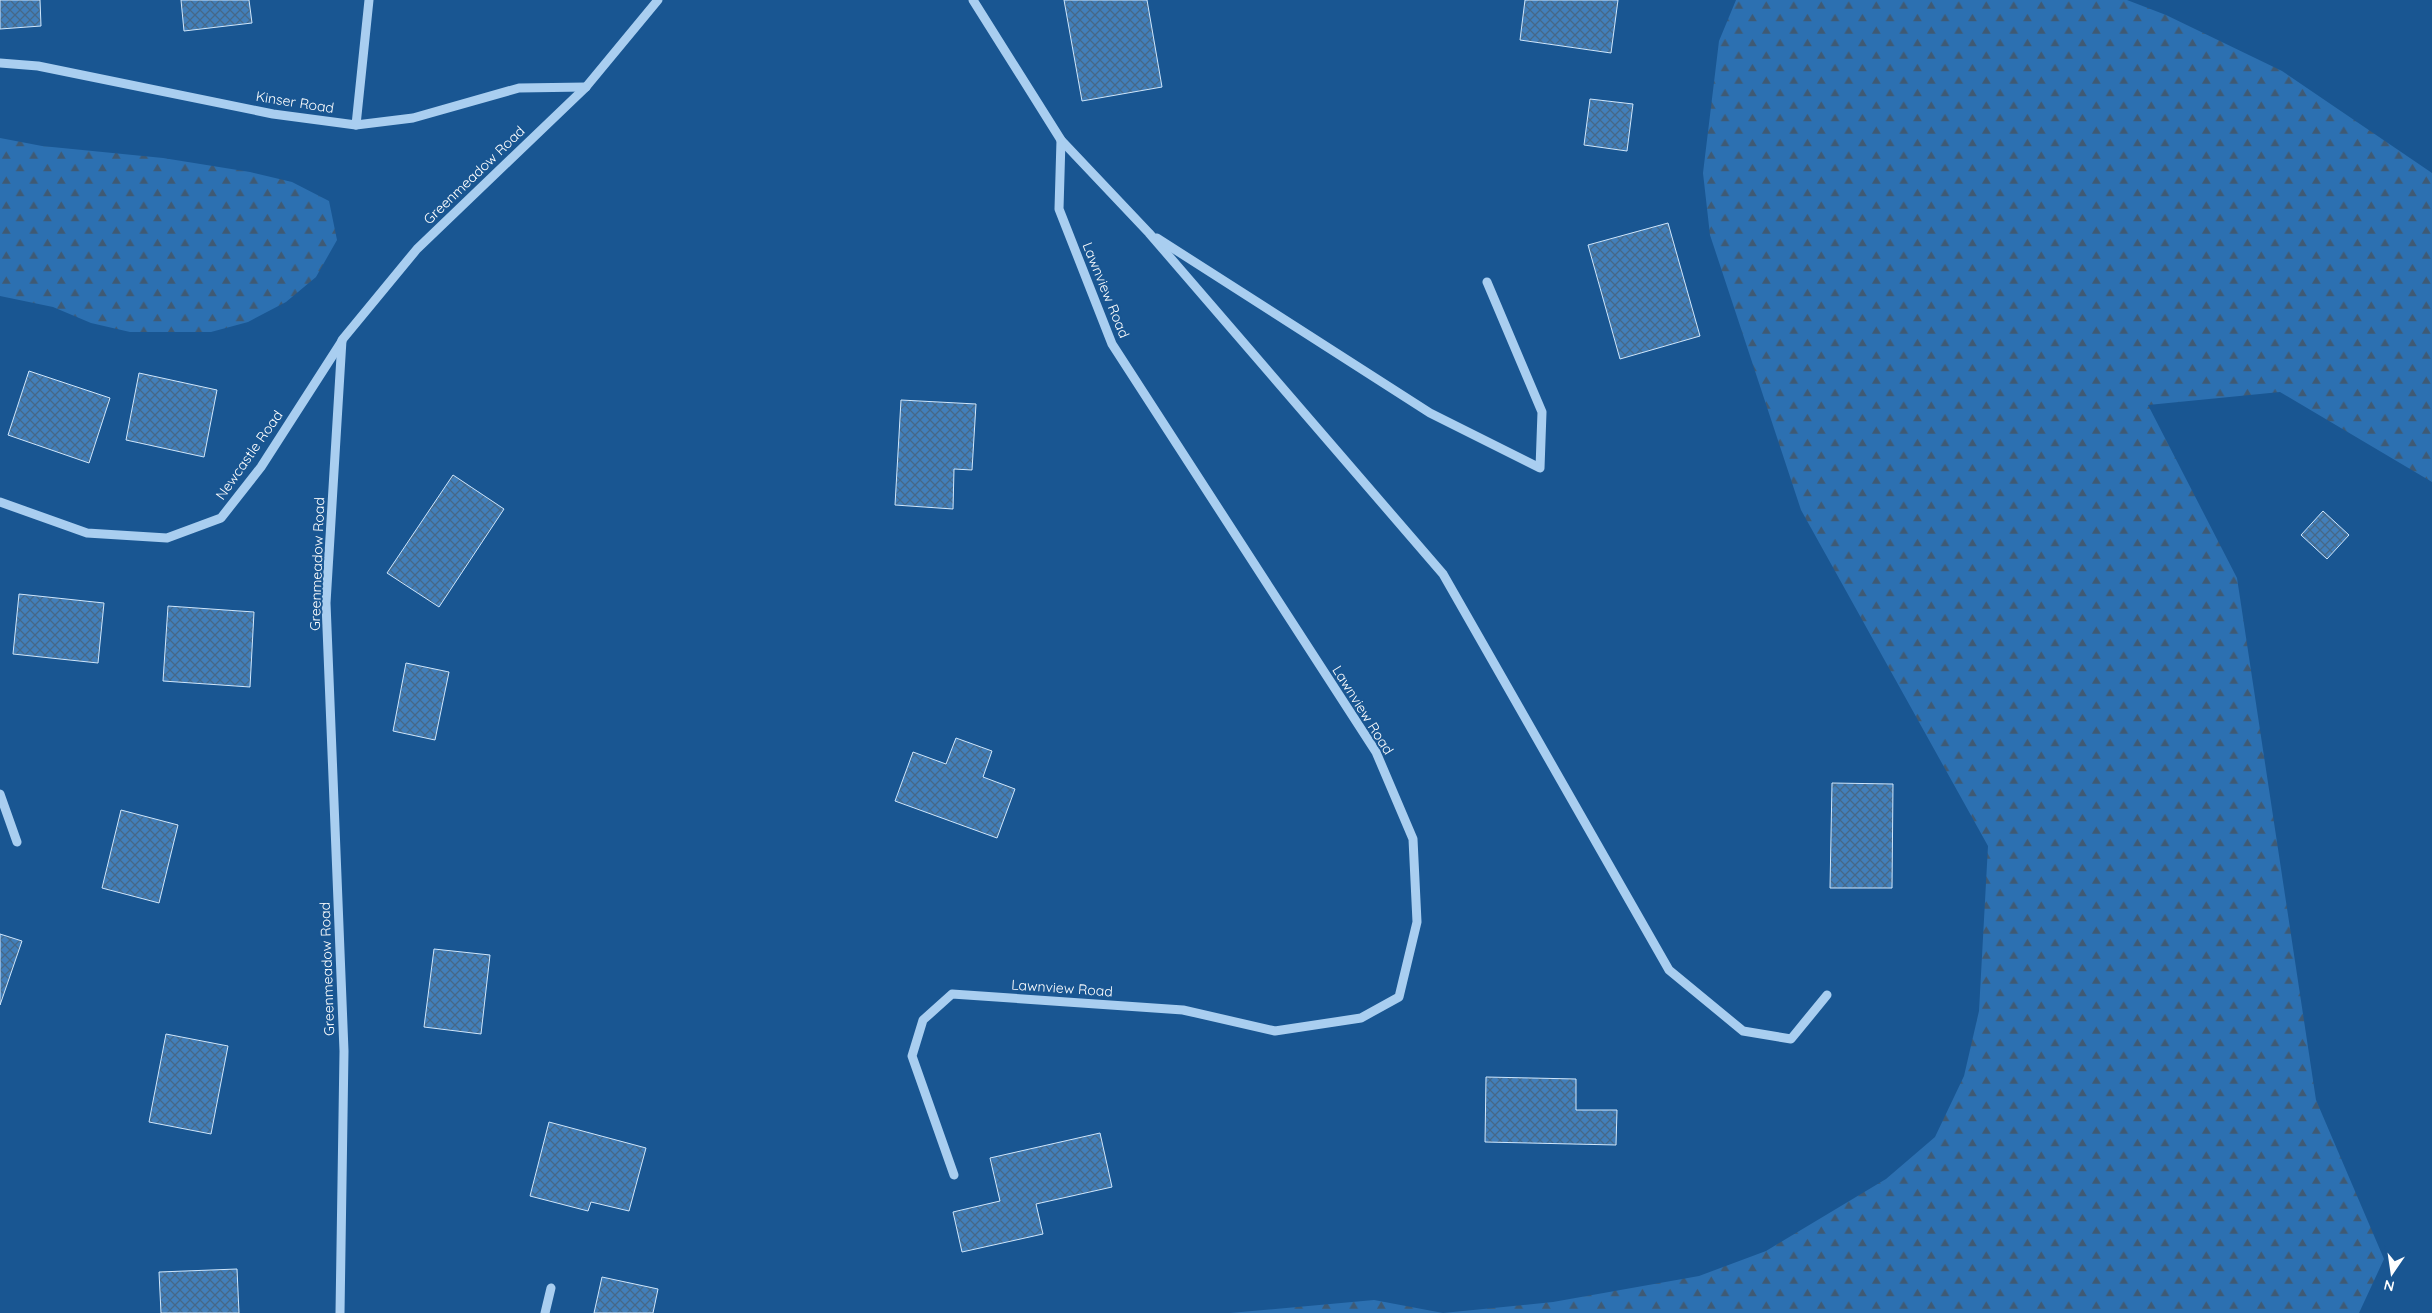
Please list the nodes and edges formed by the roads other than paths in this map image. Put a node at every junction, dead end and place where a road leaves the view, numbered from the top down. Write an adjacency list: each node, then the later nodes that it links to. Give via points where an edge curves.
1 (369, 0): 6 (street)
2 (658, 0): 5 (street, Greenmeadow Road)
3 (973, 0): 7 (street)
4 (0, 63): 6 (street, Kinser Road, via 38,66 273,114)
5 (586, 87): 6 (street, Kinser Road, via 519,88 413,118); 10 (street, Greenmeadow Road, via 417,249)
6 (356, 125)
7 (1061, 140): 8 (street); 15 (street, Lawnview Road, via 1058,209 1112,344 1376,752 1413,839 1417,922 1399,996 1361,1018 1276,1031 1183,1010 952,994 923,1020 912,1056)
8 (1149, 232): 9 (street, via 1430,412 1540,468 1542,412); 14 (street, via 1443,574 1669,970 1743,1030 1791,1039)
9 (1487, 282)
10 (342, 340): 11 (street, Newcastle Road, via 261,467 221,518 167,538 87,533); 17 (street, Greenmeadow Road, via 326,603 344,1051)
11 (0, 502)
12 (0, 794): 13 (street)
13 (17, 842)
14 (1827, 995)
15 (954, 1176)
16 (551, 1288): 18 (street)
17 (340, 1313)
18 (545, 1313)

